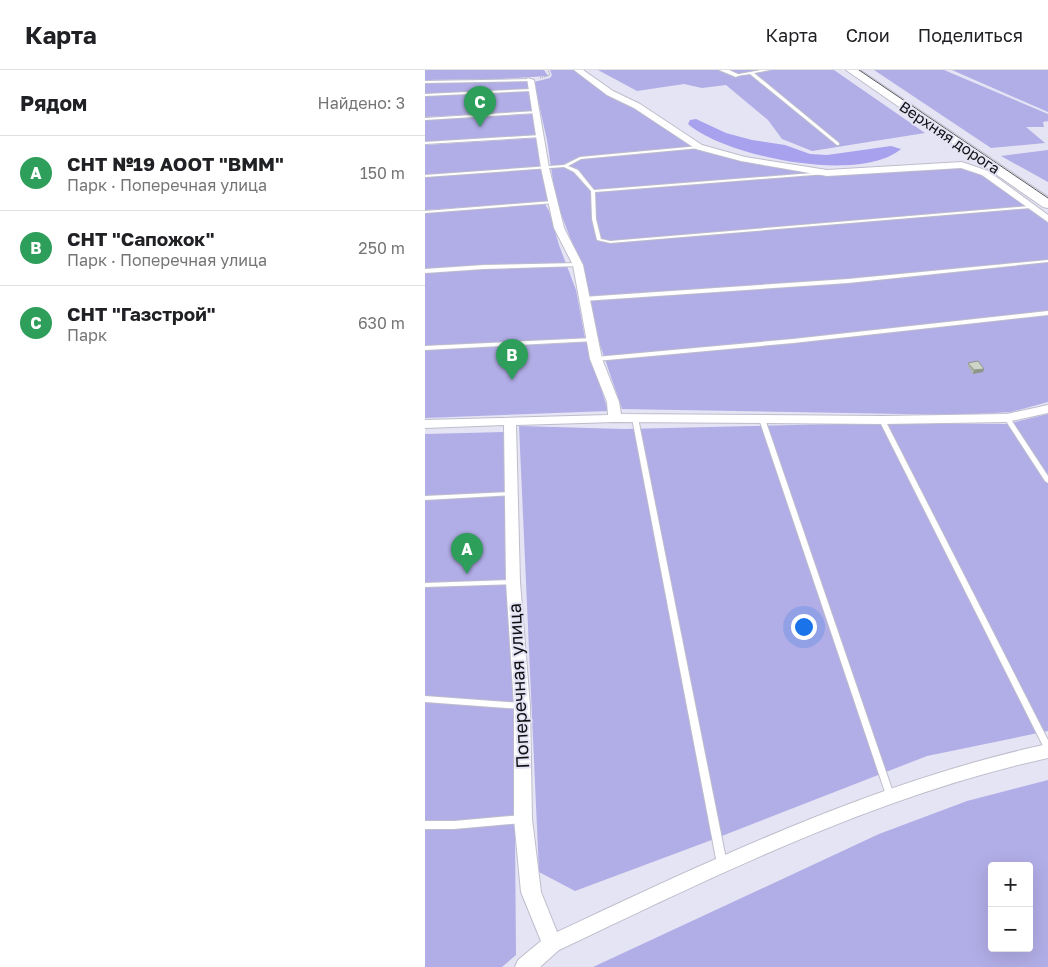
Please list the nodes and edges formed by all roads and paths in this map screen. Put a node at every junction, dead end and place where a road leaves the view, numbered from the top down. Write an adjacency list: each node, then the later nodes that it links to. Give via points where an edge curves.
1 (547, 70): 9 (path, via 548,77)
2 (578, 70): 16 (street)
3 (723, 70): 7 (street)
4 (768, 70): 6 (lane)
5 (853, 70): 23 (main road, Верхняя дорога)
6 (751, 73): 7 (lane); 15 (lane)
7 (736, 74)
8 (425, 82): 9 (lane)
9 (530, 85): 10 (lane); 11 (street)
10 (425, 96)
11 (536, 112): 12 (lane); 13 (street)
12 (425, 119)
13 (541, 136): 14 (lane); 18 (street)
14 (425, 143)
15 (838, 144)
16 (699, 147): 17 (lane, via 580,158); 19 (street, via 744,159)
17 (565, 166): 18 (lane); 21 (lane, via 576,171)
18 (545, 168): 20 (lane); 22 (street)
19 (827, 173): 21 (lane); 24 (street, via 962,165 985,173)
20 (425, 176)
21 (593, 191): 24 (lane, via 599,240 610,242)
22 (553, 202): 25 (lane); 28 (street, via 559,228)
23 (1048, 204)
24 (1031, 207): 26 (street)
25 (425, 212)
26 (1048, 219)
27 (1048, 261): 30 (lane, via 848,281)
28 (577, 265): 29 (lane); 30 (street)
29 (425, 271)
30 (583, 299): 32 (street)
31 (1048, 313): 34 (lane)
32 (593, 340): 33 (lane); 34 (street)
33 (425, 348)
34 (596, 359): 36 (street, via 613,402)
35 (1048, 409): 38 (street)
36 (615, 418): 37 (street); 41 (street)
37 (635, 418): 39 (street); 54 (lane)
38 (1007, 418): 40 (street); 43 (lane)
39 (762, 419): 40 (street); 51 (lane)
40 (883, 420): 50 (lane)
41 (510, 422): 42 (street); 44 (street, Поперечная улица)
42 (425, 424)
43 (1048, 481)
44 (512, 494): 45 (lane); 46 (street, Поперечная улица)
45 (425, 498)
46 (513, 582): 47 (lane); 49 (street, Поперечная улица)
47 (425, 585)
48 (425, 699): 49 (lane)
49 (522, 706): 52 (street, Поперечная улица)
50 (1048, 749): 51 (street)
51 (890, 795): 54 (street)
52 (523, 819): 53 (lane); 55 (street, Поперечная улица, via 531,892)
53 (425, 825)
54 (721, 864): 55 (street)
55 (552, 944): 56 (street)
56 (525, 967)

